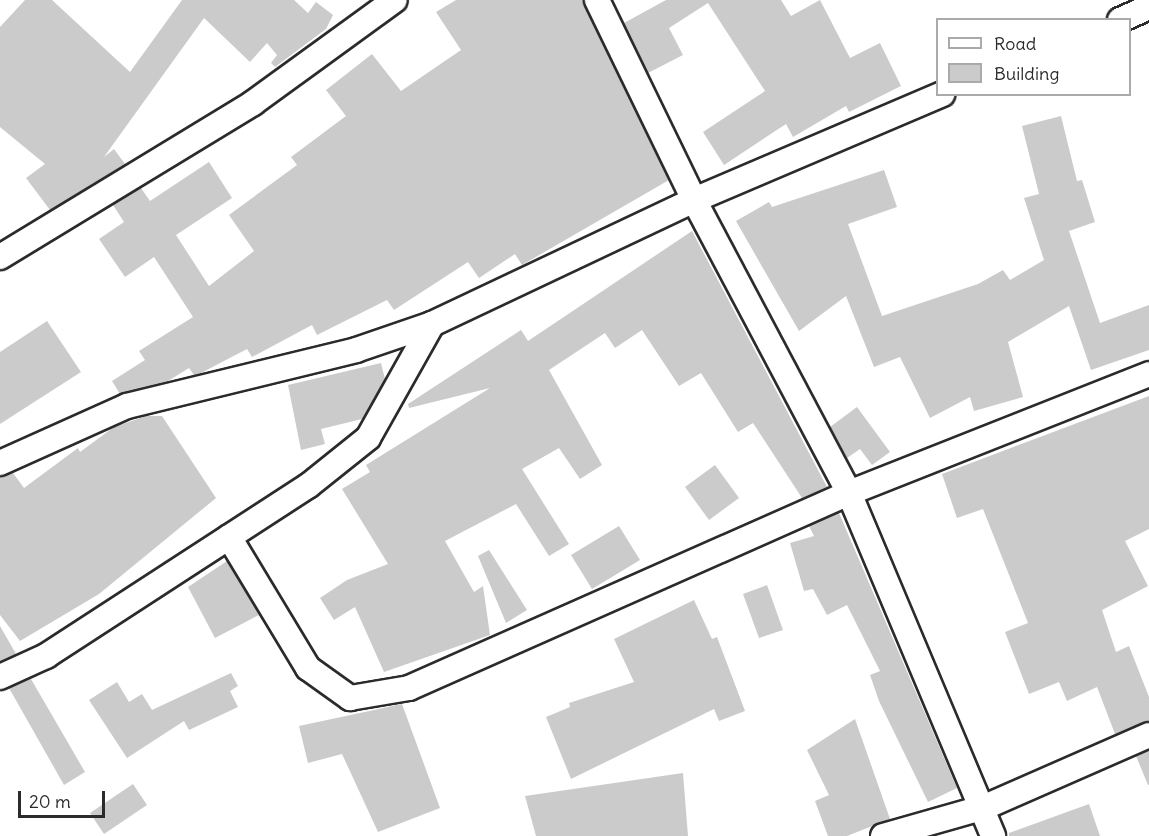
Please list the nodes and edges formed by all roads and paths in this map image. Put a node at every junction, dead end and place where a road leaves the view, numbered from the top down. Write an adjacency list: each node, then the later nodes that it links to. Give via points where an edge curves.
1 (395, 0): 7 (street, via 253,104)
2 (597, 0): 6 (street)
3 (1149, 7): 4 (street)
4 (1124, 18)
5 (937, 96): 6 (street)
6 (694, 200): 8 (street); 11 (street)
7 (0, 257)
8 (432, 324): 10 (street, via 356,350 127,406); 12 (street, via 368,438 308,486)
9 (1149, 374): 11 (street)
10 (0, 463)
11 (849, 493): 12 (street, via 409,688 350,698 308,668); 15 (street)
12 (229, 537): 13 (street, via 46,656)
13 (0, 677)
14 (1149, 735): 15 (street)
15 (985, 807): 16 (street); 17 (street)
16 (883, 836)
17 (993, 836)

